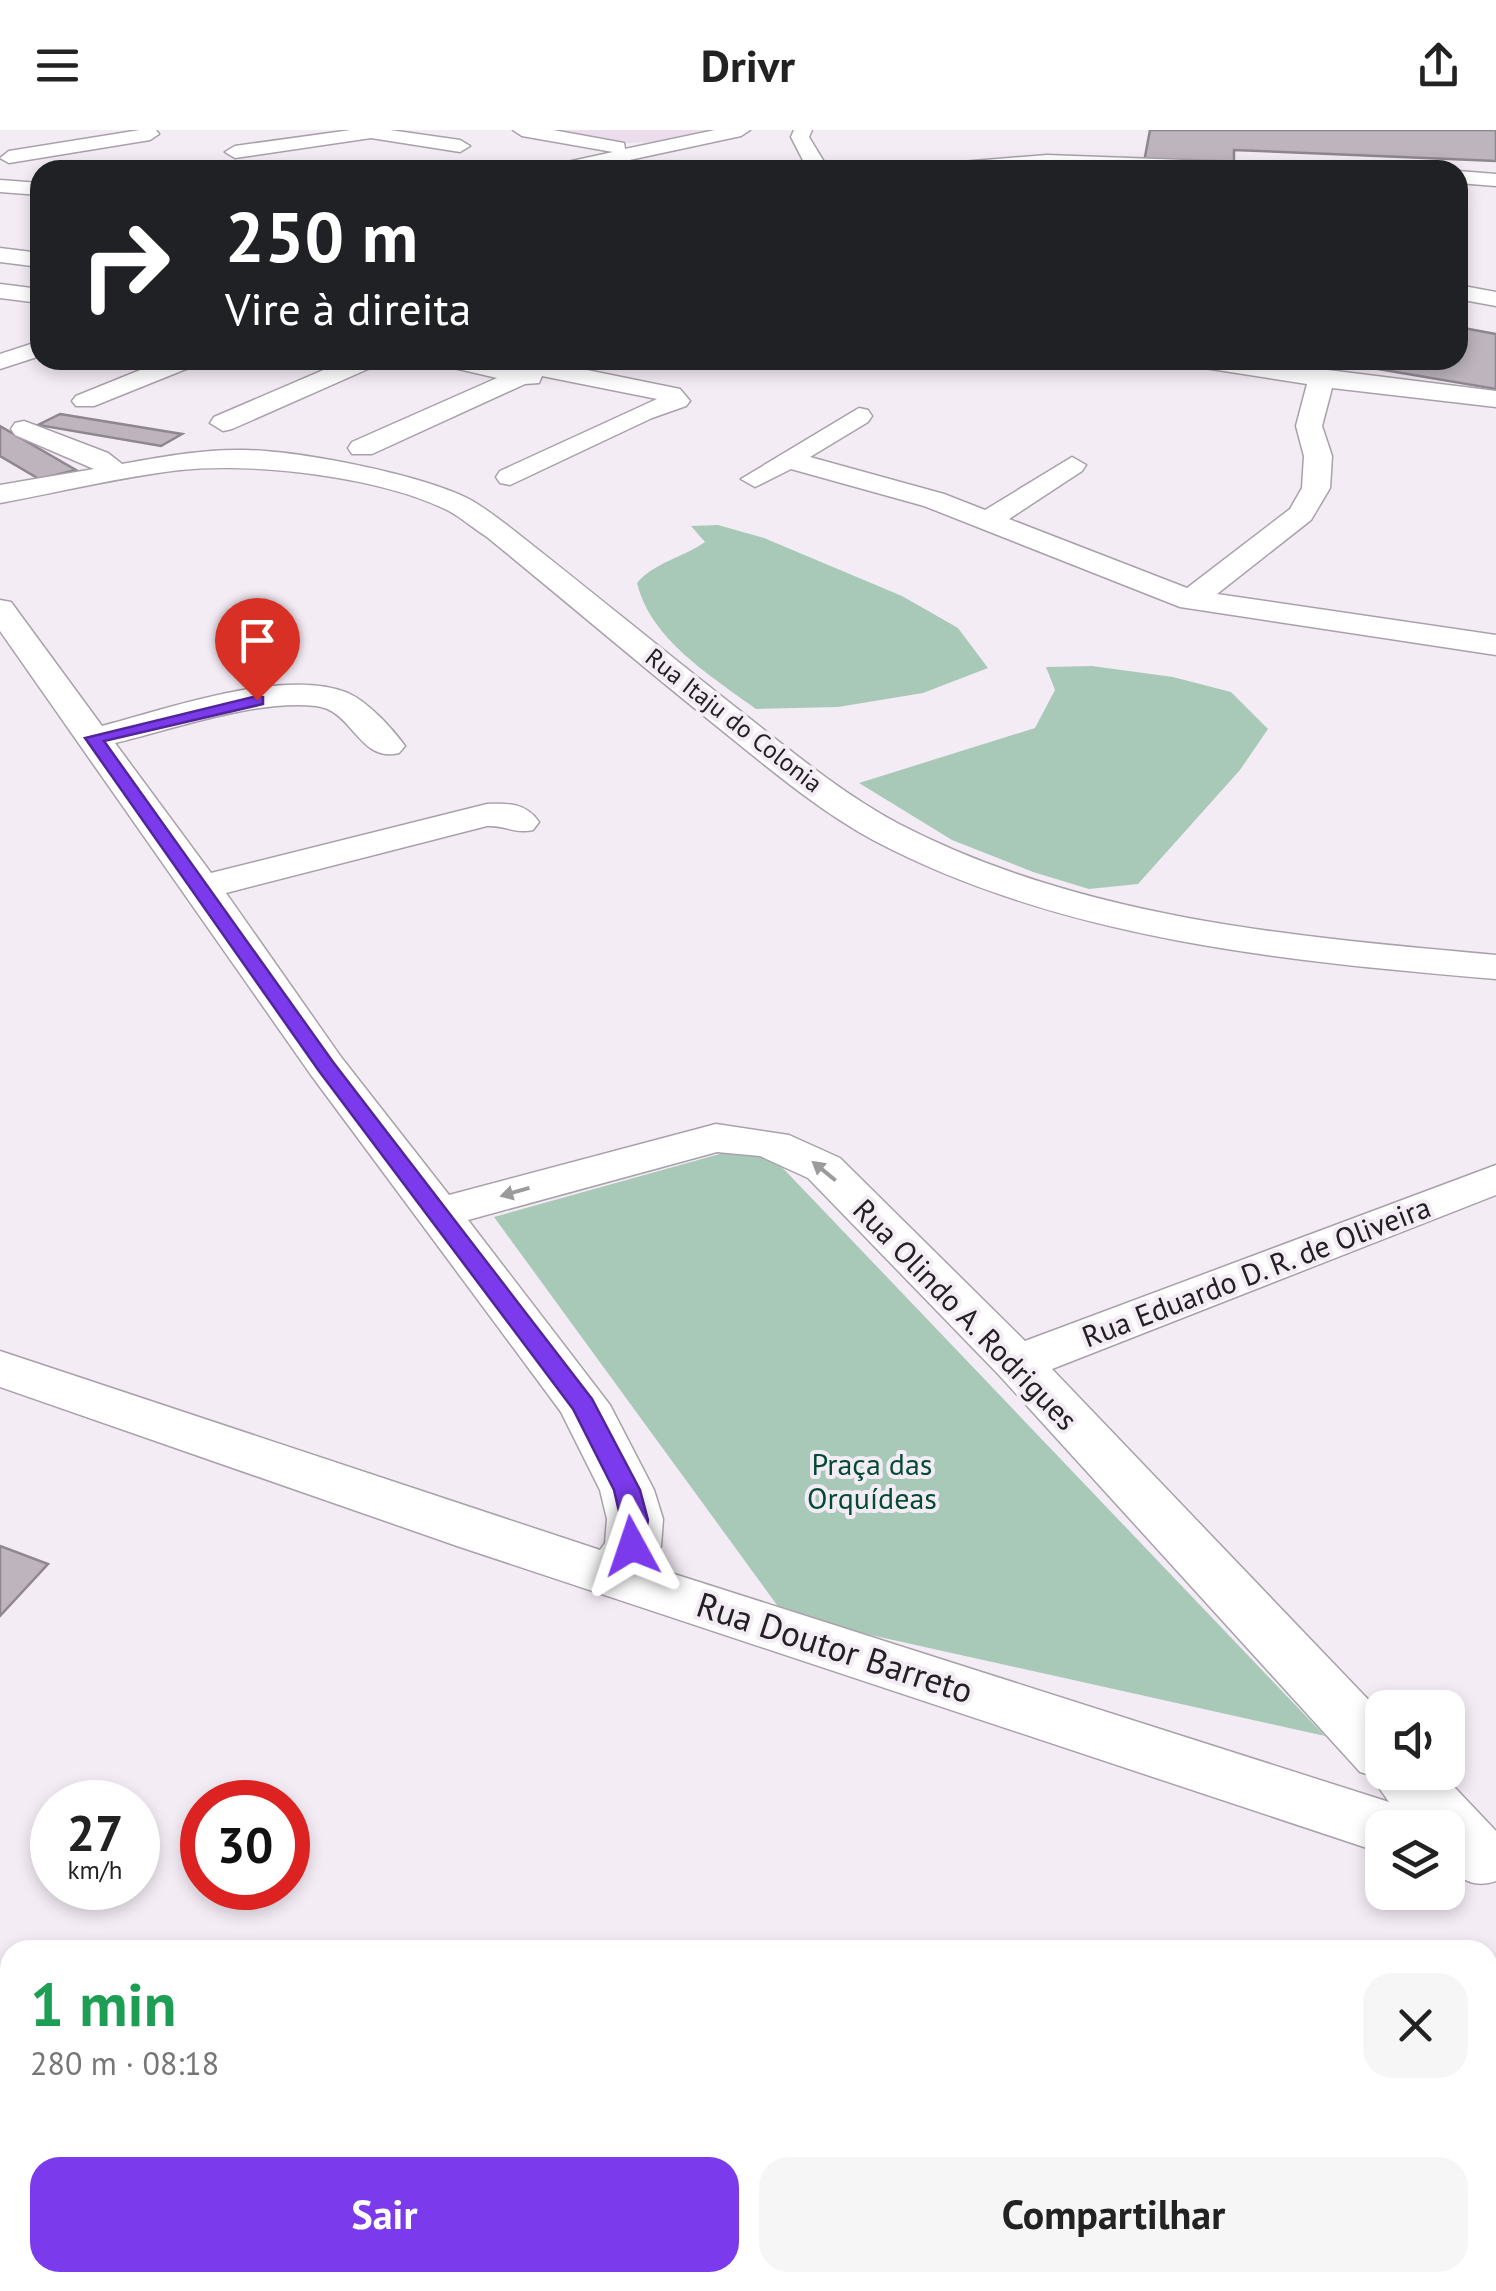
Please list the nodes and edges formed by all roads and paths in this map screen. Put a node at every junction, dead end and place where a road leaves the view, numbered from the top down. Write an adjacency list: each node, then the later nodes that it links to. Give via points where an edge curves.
1 (348, 130): 4 (street)
2 (522, 130): 9 (street)
3 (741, 130): 9 (street)
4 (376, 133): 7 (street); 8 (street)
5 (795, 133): 11 (street)
6 (150, 134): 10 (street)
7 (460, 146)
8 (235, 152)
9 (634, 156)
10 (9, 157)
11 (812, 160)
12 (1006, 160): 13 (street, via 1048,154)
13 (1139, 160)
14 (1468, 179): 15 (street)
15 (1496, 180)
16 (0, 186): 17 (street)
17 (30, 188)
18 (0, 255): 19 (street)
19 (30, 259)
20 (0, 291): 22 (street)
21 (1468, 294): 24 (street)
22 (30, 295)
23 (1468, 305): 24 (street)
24 (1493, 306)
25 (30, 352): 26 (street)
26 (0, 362)
27 (162, 370): 35 (street)
28 (345, 370): 38 (street)
29 (518, 370): 32 (street)
30 (526, 370): 32 (street)
31 (1263, 370): 33 (street)
32 (531, 372): 36 (street); 36 (street, via 676,398); 41 (street)
33 (1321, 379): 34 (street, via 1350,392); 42 (street, via 1309,426)
34 (1496, 399)
35 (85, 400)
36 (643, 412): 46 (street)
37 (859, 416): 43 (street)
38 (224, 423)
39 (1338, 428): 42 (street)
40 (24, 429): 45 (street, via 98,459)
41 (362, 448)
42 (1318, 456): 50 (street, via 1316,488 1301,514)
43 (789, 460): 47 (street); 49 (street)
44 (1072, 466): 49 (street)
45 (116, 474): 48 (street, Rua Itaju do Colonia); 57 (street, Rua Itaju do Colonia, via 214,458 259,459 364,476 459,505 497,531 740,750 792,769 884,831 972,872 1064,901 1214,933 1367,956)
46 (510, 477)
47 (755, 479)
48 (0, 494)
49 (990, 519): 50 (street)
50 (1190, 600): 52 (street)
51 (0, 609): 53 (street)
52 (1496, 645)
53 (94, 738): 54 (street, via 257,700 316,696 335,699); 56 (street)
54 (387, 746)
55 (520, 822): 56 (street, via 488,814)
56 (202, 887): 59 (street)
57 (1496, 966)
58 (1496, 1179): 60 (street, Rua Eduardo D. R. de Oliveira)
59 (439, 1213): 60 (street, Rua Olindo A. Rodrigues, one-way to 59, via 824,1168 793,1148 716,1138); 62 (street, via 584,1405 627,1490 635,1520 632,1546)
60 (1017, 1363): 63 (street, Rua Olindo A. Rodrigues)
61 (0, 1368): 62 (street, Rua Doutor Barreto)
62 (614, 1574): 65 (street, Rua Doutor Barreto)
63 (1365, 1736)
64 (1416, 1790): 66 (street)
65 (1365, 1821)
66 (1475, 1857)

